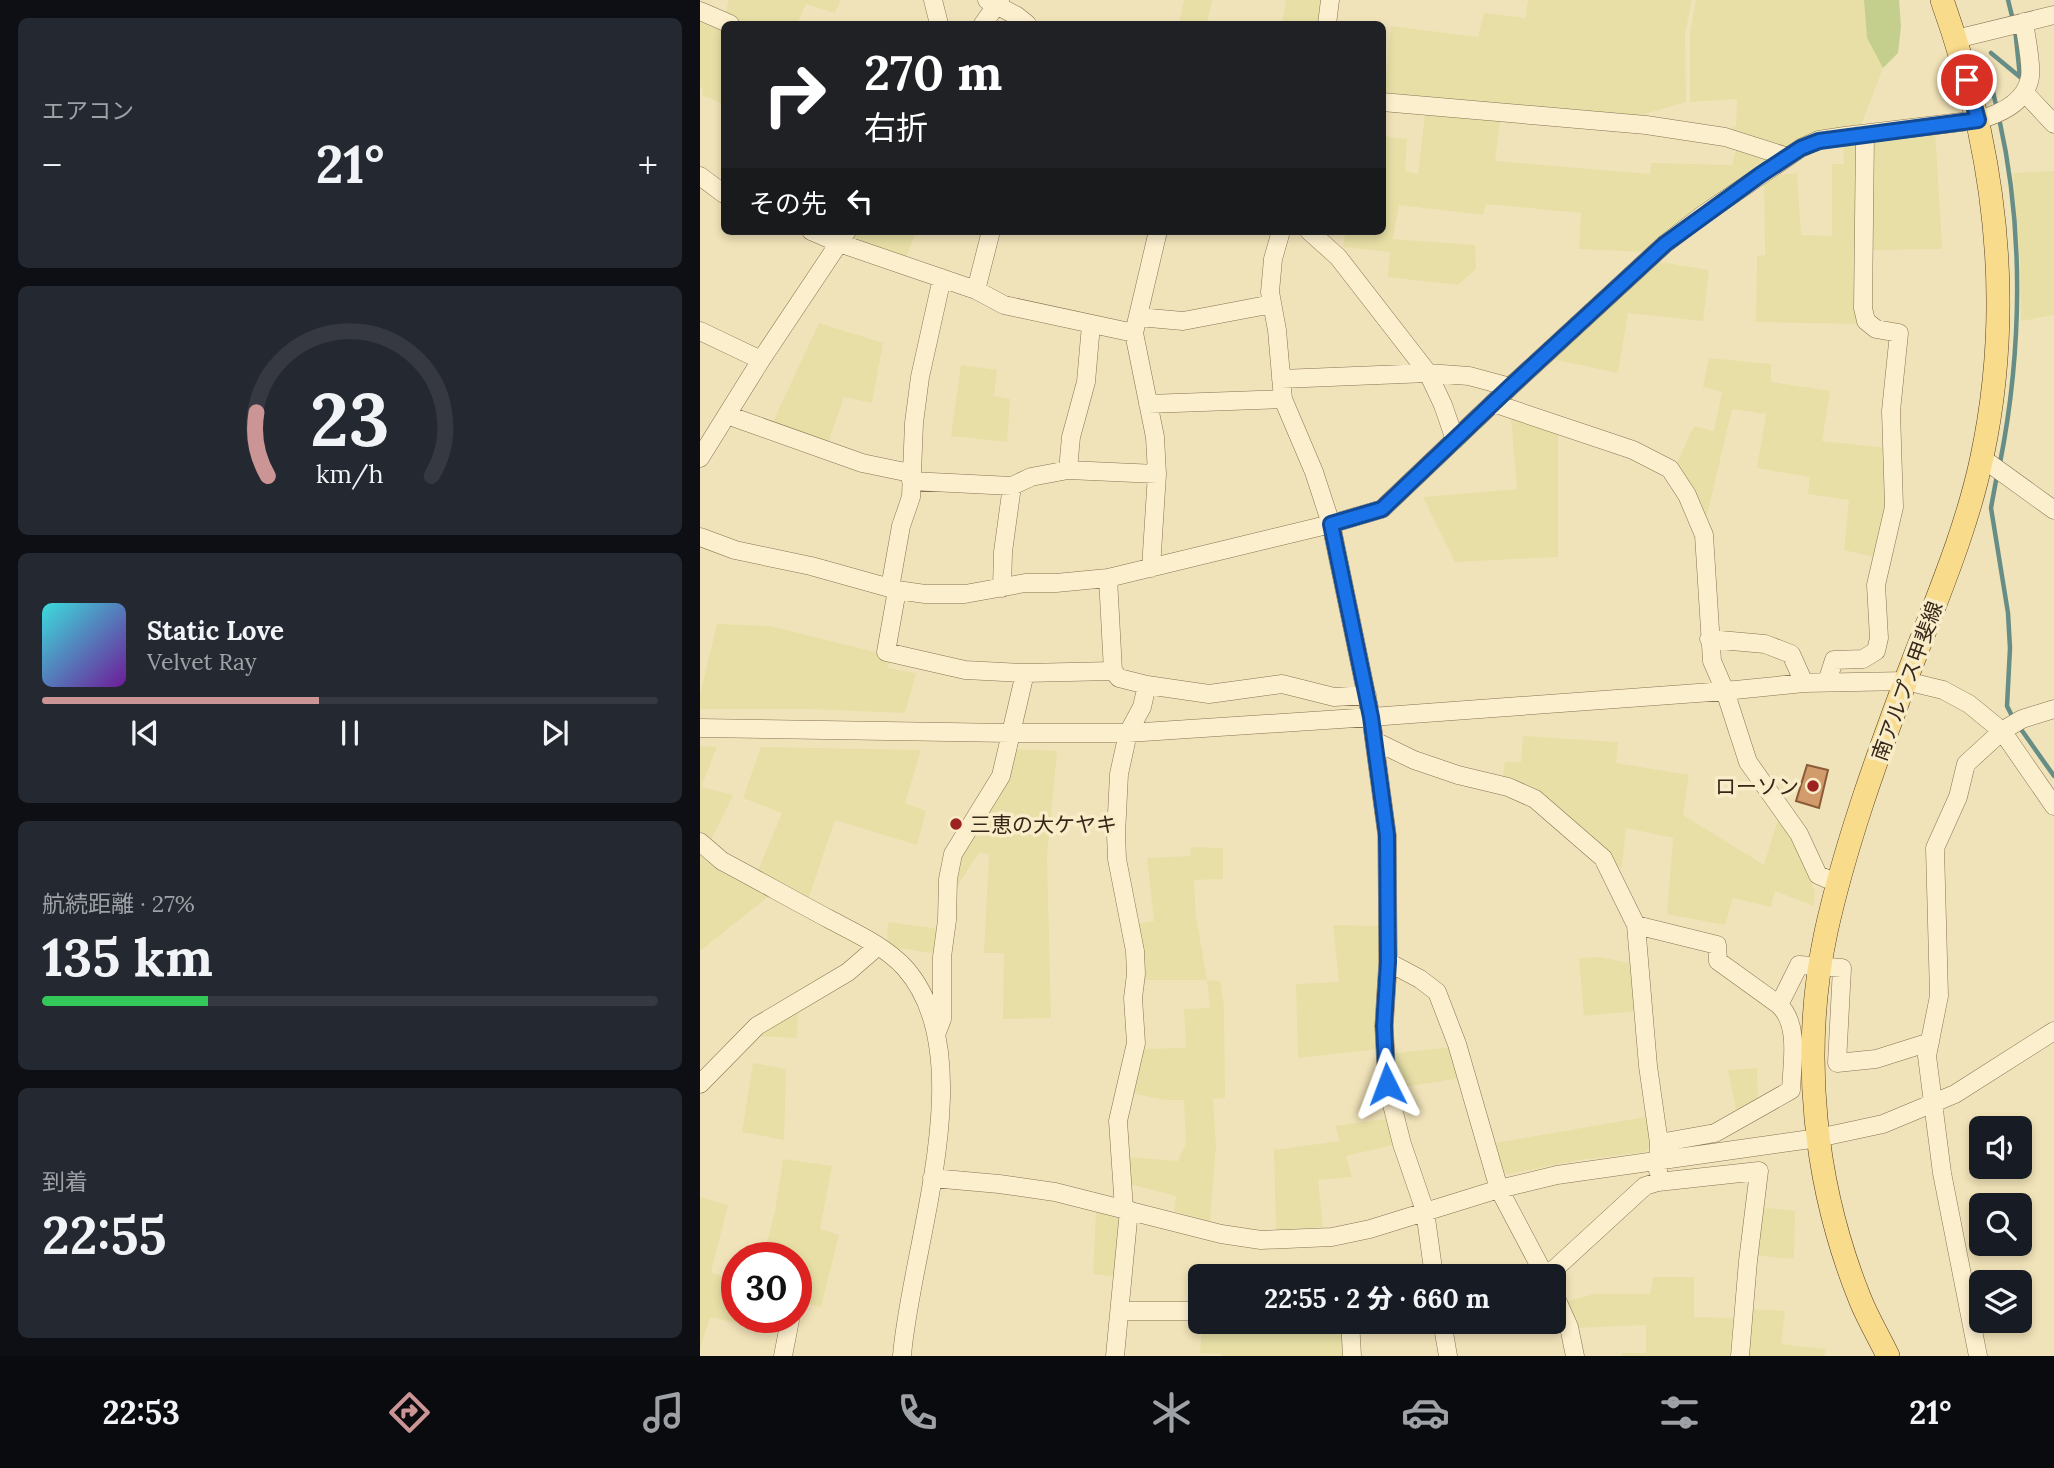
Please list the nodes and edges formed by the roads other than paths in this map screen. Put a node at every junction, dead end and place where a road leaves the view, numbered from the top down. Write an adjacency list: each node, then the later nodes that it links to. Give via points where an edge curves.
1 (933, 0): 8 (street)
2 (1330, 0): 10 (street)
3 (1942, 0): 12 (main road, 南アルプス甲斐線)
4 (992, 8): 9 (street)
5 (700, 11): 7 (street)
6 (2054, 15): 11 (street)
7 (723, 21)
8 (938, 21)
9 (1020, 21)
10 (1328, 21)
11 (2024, 22): 12 (street); 13 (street, via 2030,76)
12 (1956, 39): 15 (main road, 南アルプス甲斐線)
13 (2024, 92): 15 (street, via 2000,114); 16 (street)
14 (1386, 102): 18 (street, via 1646,125 1726,137)
15 (1978, 120): 17 (street); 41 (main road, 南アルプス甲斐線, via 1994,206 1998,263 1994,385)
16 (2054, 124)
17 (1865, 134): 18 (street, via 1819,141); 57 (street, via 1863,308 1866,321 1876,329 1899,333 1891,411 1894,507 1876,585 1880,638 1875,651 1863,659 1835,660)
18 (1787, 157): 35 (street, via 1665,244)
19 (700, 177): 20 (street)
20 (721, 192)
21 (991, 235): 27 (street)
22 (1157, 235): 30 (street)
23 (1280, 235): 28 (street, via 1273,259)
24 (1313, 235): 33 (street, via 1338,257)
25 (843, 237): 26 (street); 32 (street)
26 (942, 278): 27 (street); 45 (street, via 920,377)
27 (976, 290): 29 (street, via 1004,305)
28 (1272, 304): 30 (street); 34 (street)
29 (1091, 325): 30 (street); 43 (street, via 1086,382 1071,437)
30 (1136, 325): 38 (street)
31 (700, 331): 32 (street)
32 (761, 360): 39 (street)
33 (1428, 373): 34 (street); 35 (street, via 1469,376); 40 (street)
34 (1281, 379): 36 (street)
35 (1510, 387): 37 (street)
36 (1283, 399): 38 (street); 48 (street)
37 (1493, 403): 40 (street); 54 (street, via 1633,450 1670,469 1704,535)
38 (1148, 404): 44 (street)
39 (727, 415): 42 (street); 45 (street)
40 (1455, 439): 48 (street, via 1382,509)
41 (1982, 457): 47 (street); 58 (main road, 南アルプス甲斐線, via 1966,519)
42 (700, 458)
43 (1068, 470): 44 (street); 46 (street)
44 (1157, 474): 50 (street)
45 (910, 477): 46 (street); 53 (street, via 911,497 901,526)
46 (1012, 486): 52 (street)
47 (2054, 510)
48 (1331, 524): 50 (street); 62 (street)
49 (700, 537): 53 (street)
50 (1151, 568): 51 (street)
51 (1108, 578): 52 (street); 55 (street)
52 (1002, 587): 53 (street, via 965,594)
53 (893, 589): 56 (street, via 886,652 965,670)
54 (1709, 639): 59 (street, via 1765,645 1791,654); 61 (street, via 1712,661)
55 (1113, 671): 56 (street); 60 (street, via 1119,678)
56 (1025, 673): 67 (street)
57 (1827, 681): 58 (street); 59 (street)
58 (1906, 681): 66 (street, via 1943,690); 72 (main road, 南アルプス甲斐線)
59 (1804, 683): 61 (street)
60 (1147, 685): 62 (street, via 1209,694 1282,684 1334,697); 68 (street)
61 (1725, 691): 64 (street); 72 (street, via 1748,762 1799,834 1818,875)
62 (1367, 695): 64 (street)
63 (2054, 709): 66 (street)
64 (1371, 717): 68 (street); 69 (street)
65 (700, 728): 67 (street)
66 (2002, 731): 70 (street); 80 (street, via 1966,764 1958,797 1935,848 1939,996)
67 (1010, 733): 68 (street); 79 (street, via 1000,776 953,853 942,957 943,1020)
68 (1128, 733): 88 (street, via 1119,774 1116,834 1136,974 1136,1043 1118,1121)
69 (1374, 741): 73 (street, via 1413,760 1535,799 1603,858); 75 (street, via 1387,835)
70 (2054, 806)
71 (700, 842): 74 (street, via 722,861)
72 (1839, 884): 76 (main road, 南アルプス甲斐線)
73 (1636, 925): 77 (street, via 1717,945 1718,961); 84 (street)
74 (878, 946): 79 (street, via 904,967 921,990); 81 (street, via 848,972 757,1026)
75 (1388, 962): 87 (street, via 1437,992); 89 (street, via 1387,1084)
76 (1821, 966): 77 (street, via 1799,965); 80 (street, via 1842,968 1836,1063 1876,1059); 83 (main road, 南アルプス甲斐線, via 1814,1033)
77 (1779, 1005): 84 (street, via 1792,1026 1791,1090 1715,1133)
78 (2054, 1031): 82 (street)
79 (937, 1032): 85 (street, via 942,1090)
80 (1930, 1042): 82 (street, via 1927,1056)
81 (700, 1084)
82 (1933, 1104): 83 (street, via 1883,1124); 107 (street)
83 (1818, 1138): 84 (street); 106 (main road, 南アルプス甲斐線, via 1838,1236 1862,1303)
84 (1659, 1153): 86 (street); 87 (street)
85 (932, 1178): 88 (street, via 1055,1192); 100 (street)
86 (1658, 1182): 92 (street, via 1645,1186); 105 (street, via 1759,1171)
87 (1499, 1189): 89 (street); 91 (street)
88 (1127, 1210): 89 (street, via 1261,1240 1332,1237); 93 (street)
89 (1424, 1211): 90 (street)
90 (1432, 1264)
91 (1540, 1264)
92 (1559, 1264)
93 (1121, 1311): 94 (street); 101 (street)
94 (1188, 1311)
95 (1566, 1320): 104 (street)
96 (787, 1333): 99 (street)
97 (1351, 1334): 102 (street)
98 (1444, 1334): 103 (street)
99 (783, 1356)
100 (902, 1356)
101 (1115, 1356)
102 (1352, 1356)
103 (1448, 1356)
104 (1575, 1356)
105 (1740, 1356)
106 (1888, 1356)
107 (1978, 1356)

